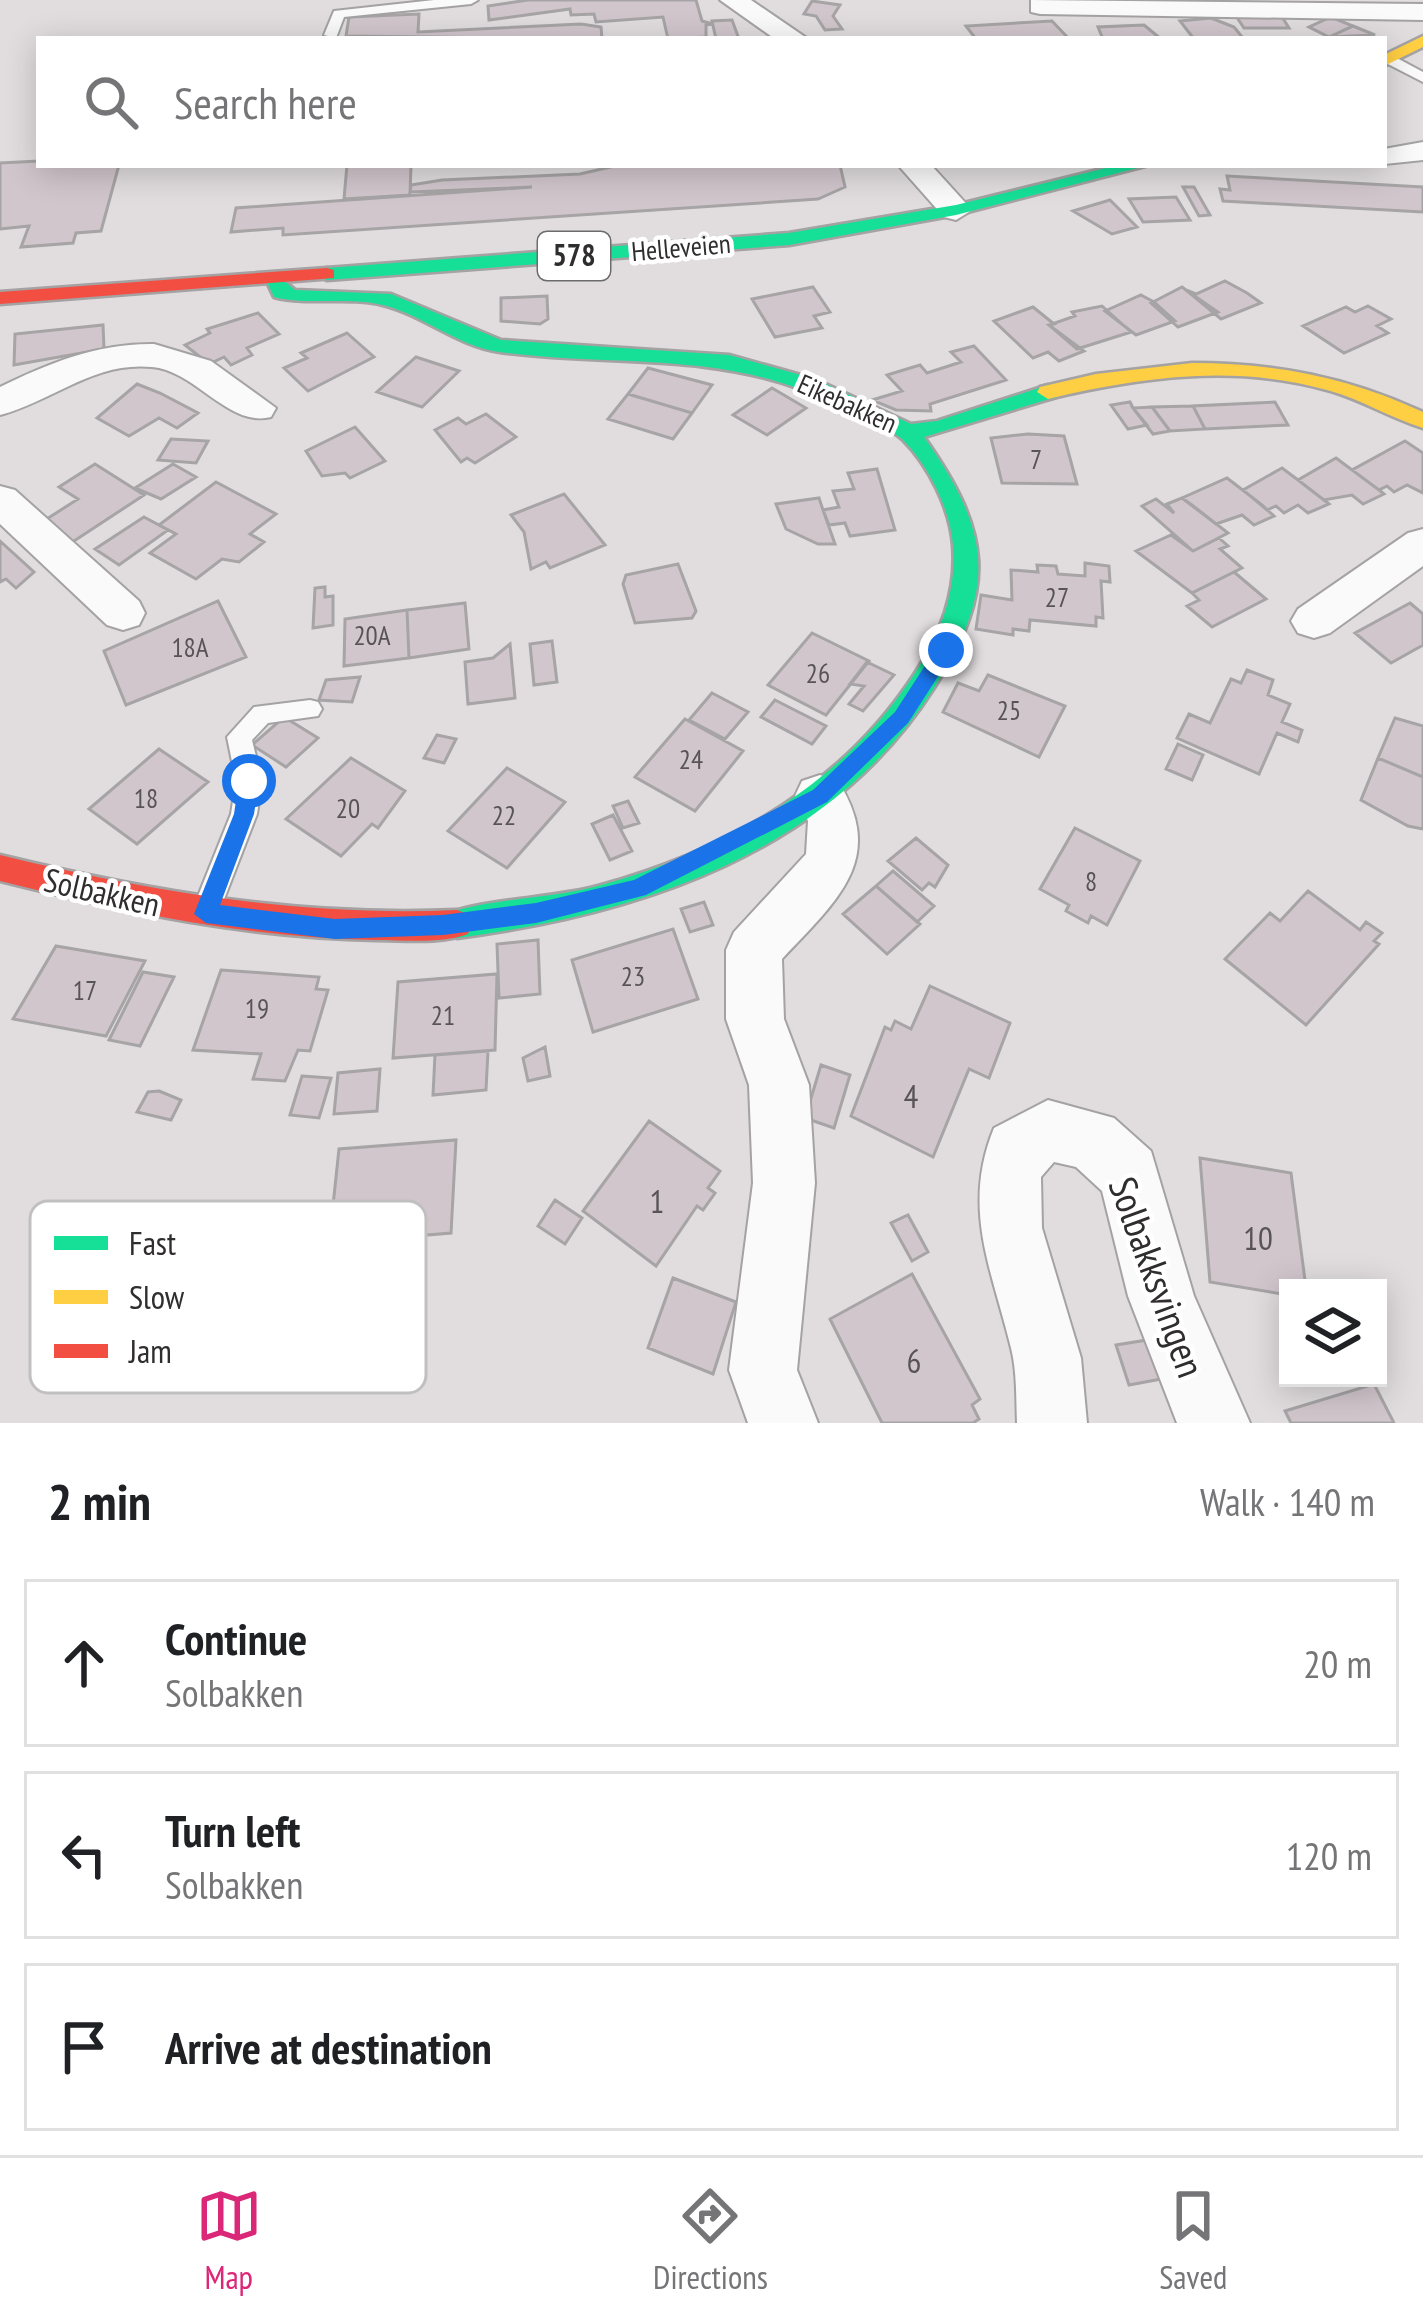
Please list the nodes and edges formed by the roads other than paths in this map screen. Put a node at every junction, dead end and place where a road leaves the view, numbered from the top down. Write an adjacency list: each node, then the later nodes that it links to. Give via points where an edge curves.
1 (471, 0): 3 (lane)
2 (733, 0): 8 (street)
3 (448, 4): 6 (lane); 7 (lane, via 339,14)
4 (1040, 6): 5 (street)
5 (1423, 12)
6 (451, 22)
7 (331, 35)
8 (789, 36)
9 (1423, 41): 10 (street)
10 (1387, 59)
11 (1387, 60): 12 (lane)
12 (1423, 78)
13 (1423, 152): 14 (street)
14 (1387, 158)
15 (917, 168): 17 (street)
16 (1128, 168): 17 (street, Helleveien / 578)
17 (956, 211): 18 (street, Helleveien / 578, via 789,239)
18 (276, 280): 19 (street, Helleveien / 578); 23 (street, Eikebakken, via 281,293 298,298 398,302 497,346 678,354 760,367)
19 (0, 298)
20 (0, 403): 21 (street, via 67,368 137,356 173,358)
21 (257, 408)
22 (1423, 421): 23 (street, Eikebakken, via 1328,381 1238,368 1168,369 1071,384)
23 (910, 433): 29 (street, Solbakken, via 961,519 968,581 946,650 902,717)
24 (0, 500): 26 (street)
25 (1423, 544): 27 (street)
26 (123, 613)
27 (1314, 621)
28 (310, 709): 31 (lane, Solbakken, via 262,714 239,737 249,781 244,814)
29 (820, 796): 31 (street, Solbakken, via 638,889 536,913 335,929); 32 (street, via 838,816 839,844 825,872 754,950 755,1019 778,1084 784,1183 763,1370)
30 (0, 868): 31 (street, Solbakken)
31 (206, 914)
32 (783, 1423)
33 (1052, 1423): 34 (street, Solbakksvingen, via 1046,1352 1015,1263 1005,1185 1016,1150 1048,1130 1092,1140 1129,1173 1161,1295)
34 (1215, 1423)

